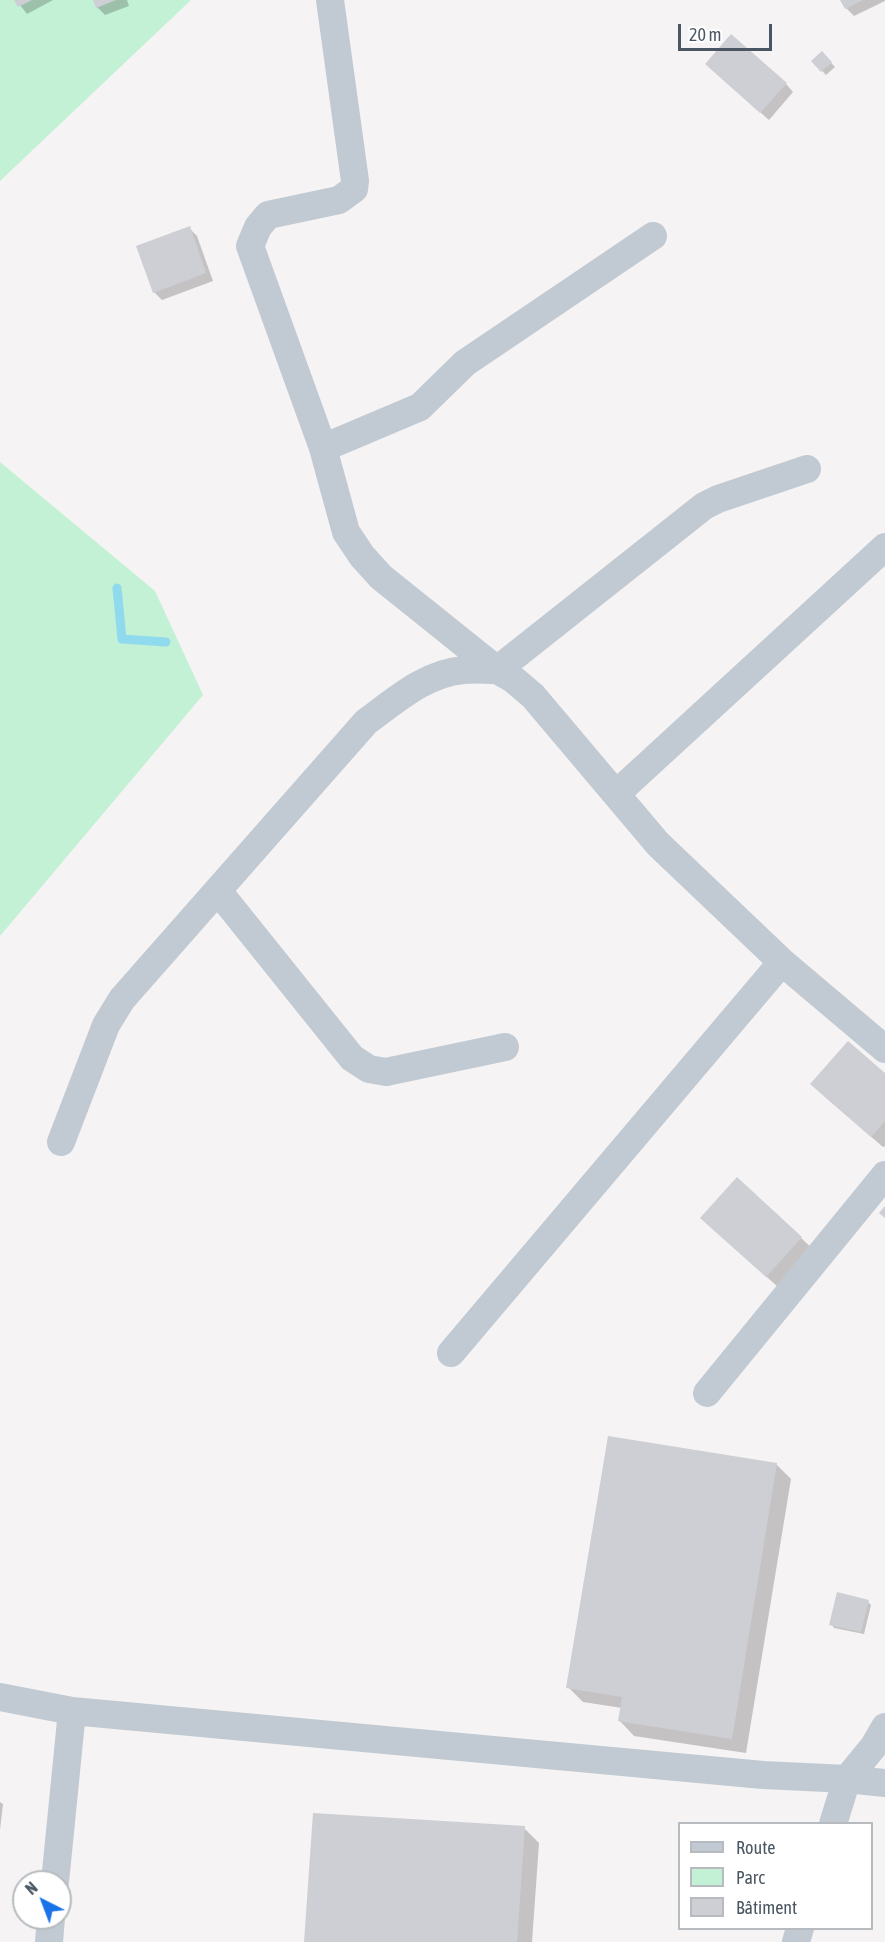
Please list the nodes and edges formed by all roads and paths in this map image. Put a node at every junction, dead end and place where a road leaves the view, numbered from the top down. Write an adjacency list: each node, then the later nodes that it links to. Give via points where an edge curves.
1 (330, 0): 3 (street, via 354,189 339,200 268,215 250,246)
2 (653, 236): 3 (street, via 465,363 420,407)
3 (323, 448): 6 (street, via 346,532 362,556 381,577)
4 (807, 469): 6 (street, via 704,506)
5 (885, 547): 7 (street)
6 (497, 670): 7 (street, via 533,696); 8 (street, via 462,670 433,677 366,722)
7 (616, 794): 9 (street, via 658,844)
8 (218, 891): 10 (street, via 352,1058 369,1069 386,1072); 12 (street, via 122,999 106,1025)
9 (782, 962): 11 (street); 14 (street)
10 (505, 1047)
11 (885, 1049)
12 (61, 1142)
13 (885, 1175): 15 (street)
14 (451, 1353)
15 (707, 1393)
16 (0, 1697): 17 (street)
17 (72, 1711): 19 (street, via 763,1775); 22 (street)
18 (885, 1726): 19 (street)
19 (848, 1779): 20 (street); 21 (street)
20 (885, 1784)
21 (834, 1822)
22 (56, 1870)

